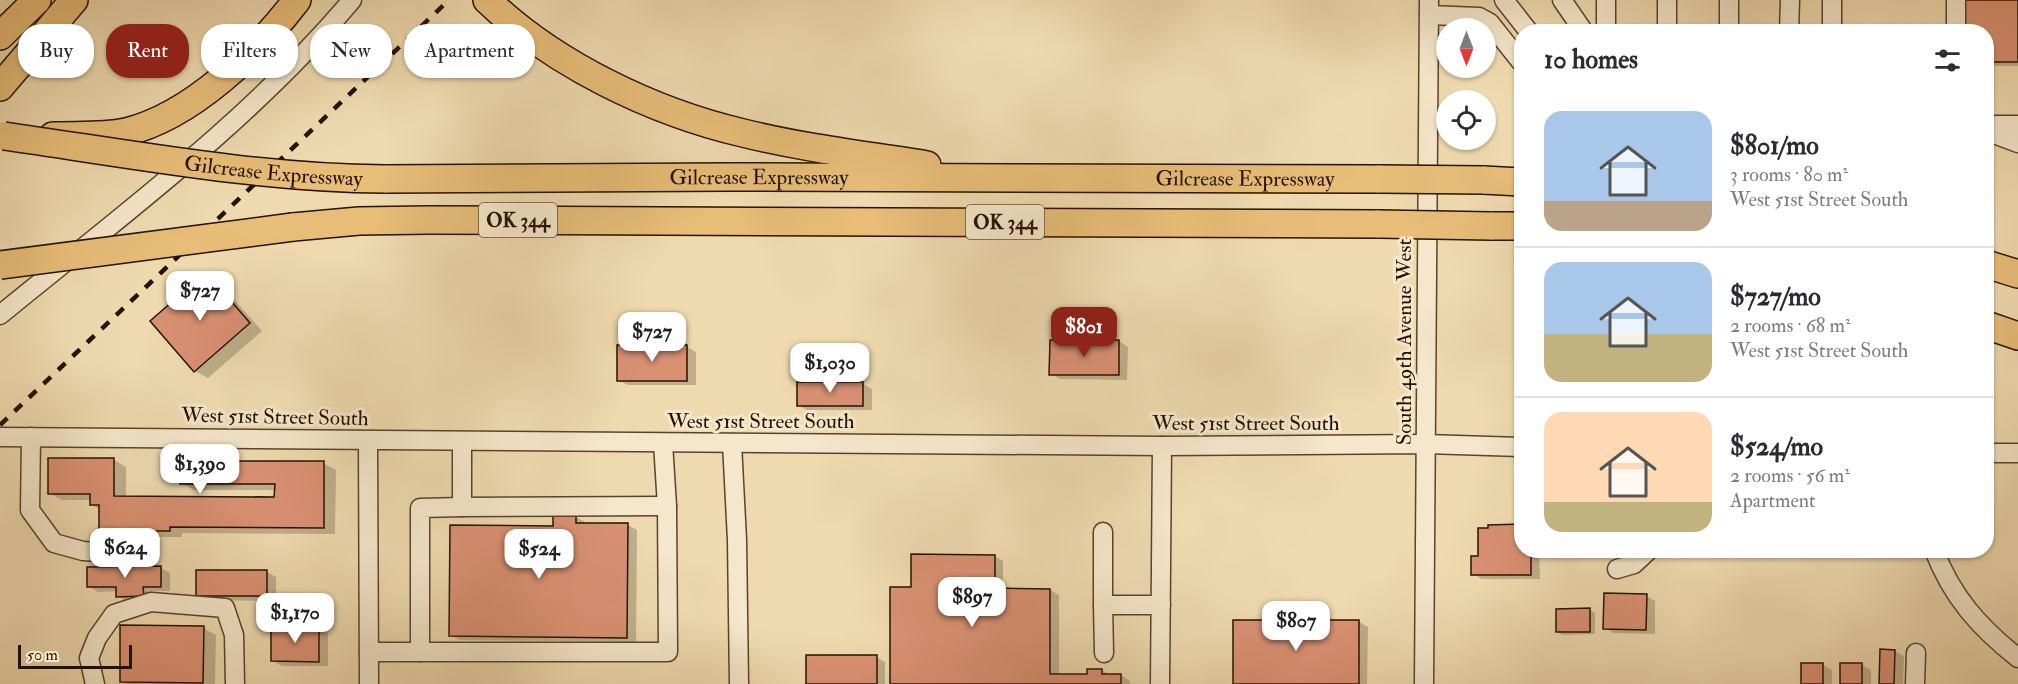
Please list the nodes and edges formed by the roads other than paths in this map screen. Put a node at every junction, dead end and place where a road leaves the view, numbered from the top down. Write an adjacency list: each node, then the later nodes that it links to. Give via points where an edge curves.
1 (37, 0): 23 (highway)
2 (74, 0): 25 (highway)
3 (297, 0): 29 (highway, bridge, via 268,35 225,75 170,114 136,129 112,134)
4 (352, 0): 37 (street, via 242,116)
5 (487, 0): 31 (highway, via 517,27 572,65 634,96 694,119 791,144)
6 (1504, 0): 15 (street)
7 (1562, 0): 16 (street)
8 (1606, 0): 17 (street)
9 (1667, 0): 18 (street)
10 (1729, 0): 19 (street)
11 (1790, 0): 20 (street)
12 (1832, 0): 21 (street)
13 (1956, 0): 22 (street)
14 (1428, 8): 24 (street, via 1479,17 1490,23); 46 (street, South 49th Avenue West)
15 (1522, 24)
16 (1578, 24)
17 (1606, 24)
18 (1667, 24)
19 (1729, 24)
20 (1789, 24)
21 (1832, 24)
22 (1956, 24)
23 (0, 36)
24 (1514, 53)
25 (0, 87)
26 (1994, 125): 27 (street)
27 (2018, 125)
28 (1994, 134): 30 (street)
29 (2, 136): 31 (highway, Gilcrease Expressway / OK 344, bridge, via 226,169 385,179)
30 (2018, 144)
31 (1019, 179): 32 (highway, Gilcrease Expressway / OK 344, bridge)
32 (1514, 182)
33 (1514, 226): 34 (highway, Gilcrease Expressway / OK 344, bridge, via 428,220 293,227)
34 (0, 265)
35 (1994, 266): 36 (highway)
36 (2018, 274)
37 (0, 315)
38 (1994, 328): 39 (highway)
39 (2018, 336)
40 (0, 437): 41 (street, West 51st Street South)
41 (31, 437): 42 (street, West 51st Street South); 54 (street, via 30,510 54,543 83,551)
42 (368, 441): 43 (street, West 51st Street South); 60 (street)
43 (462, 441): 44 (street, West 51st Street South); 52 (street)
44 (663, 443): 45 (street, West 51st Street South); 51 (street)
45 (732, 443): 47 (street, West 51st Street South); 68 (street)
46 (1425, 444): 47 (street, West 51st Street South); 48 (street, West 51st Street South); 70 (street, South 49th Avenue West)
47 (1162, 446): 59 (street)
48 (1514, 447)
49 (1994, 453): 50 (street)
50 (2018, 453)
51 (667, 506): 52 (street); 61 (street, via 668,652)
52 (462, 507): 61 (street, via 420,508)
53 (1102, 532): 58 (street)
54 (149, 555)
55 (1640, 558): 57 (street)
56 (1938, 558): 64 (street, via 1950,586 1971,615)
57 (1617, 569)
58 (1103, 605): 59 (street); 62 (street)
59 (1161, 605): 69 (street)
60 (369, 652): 61 (street); 67 (street)
61 (420, 652)
62 (1104, 653)
63 (1916, 653): 71 (street)
64 (2018, 658)
65 (95, 684): 66 (street, via 89,658 96,638 114,614 151,602 225,609 234,636)
66 (235, 684)
67 (369, 684)
68 (739, 684)
69 (1161, 684)
70 (1424, 684)
71 (1915, 684)

